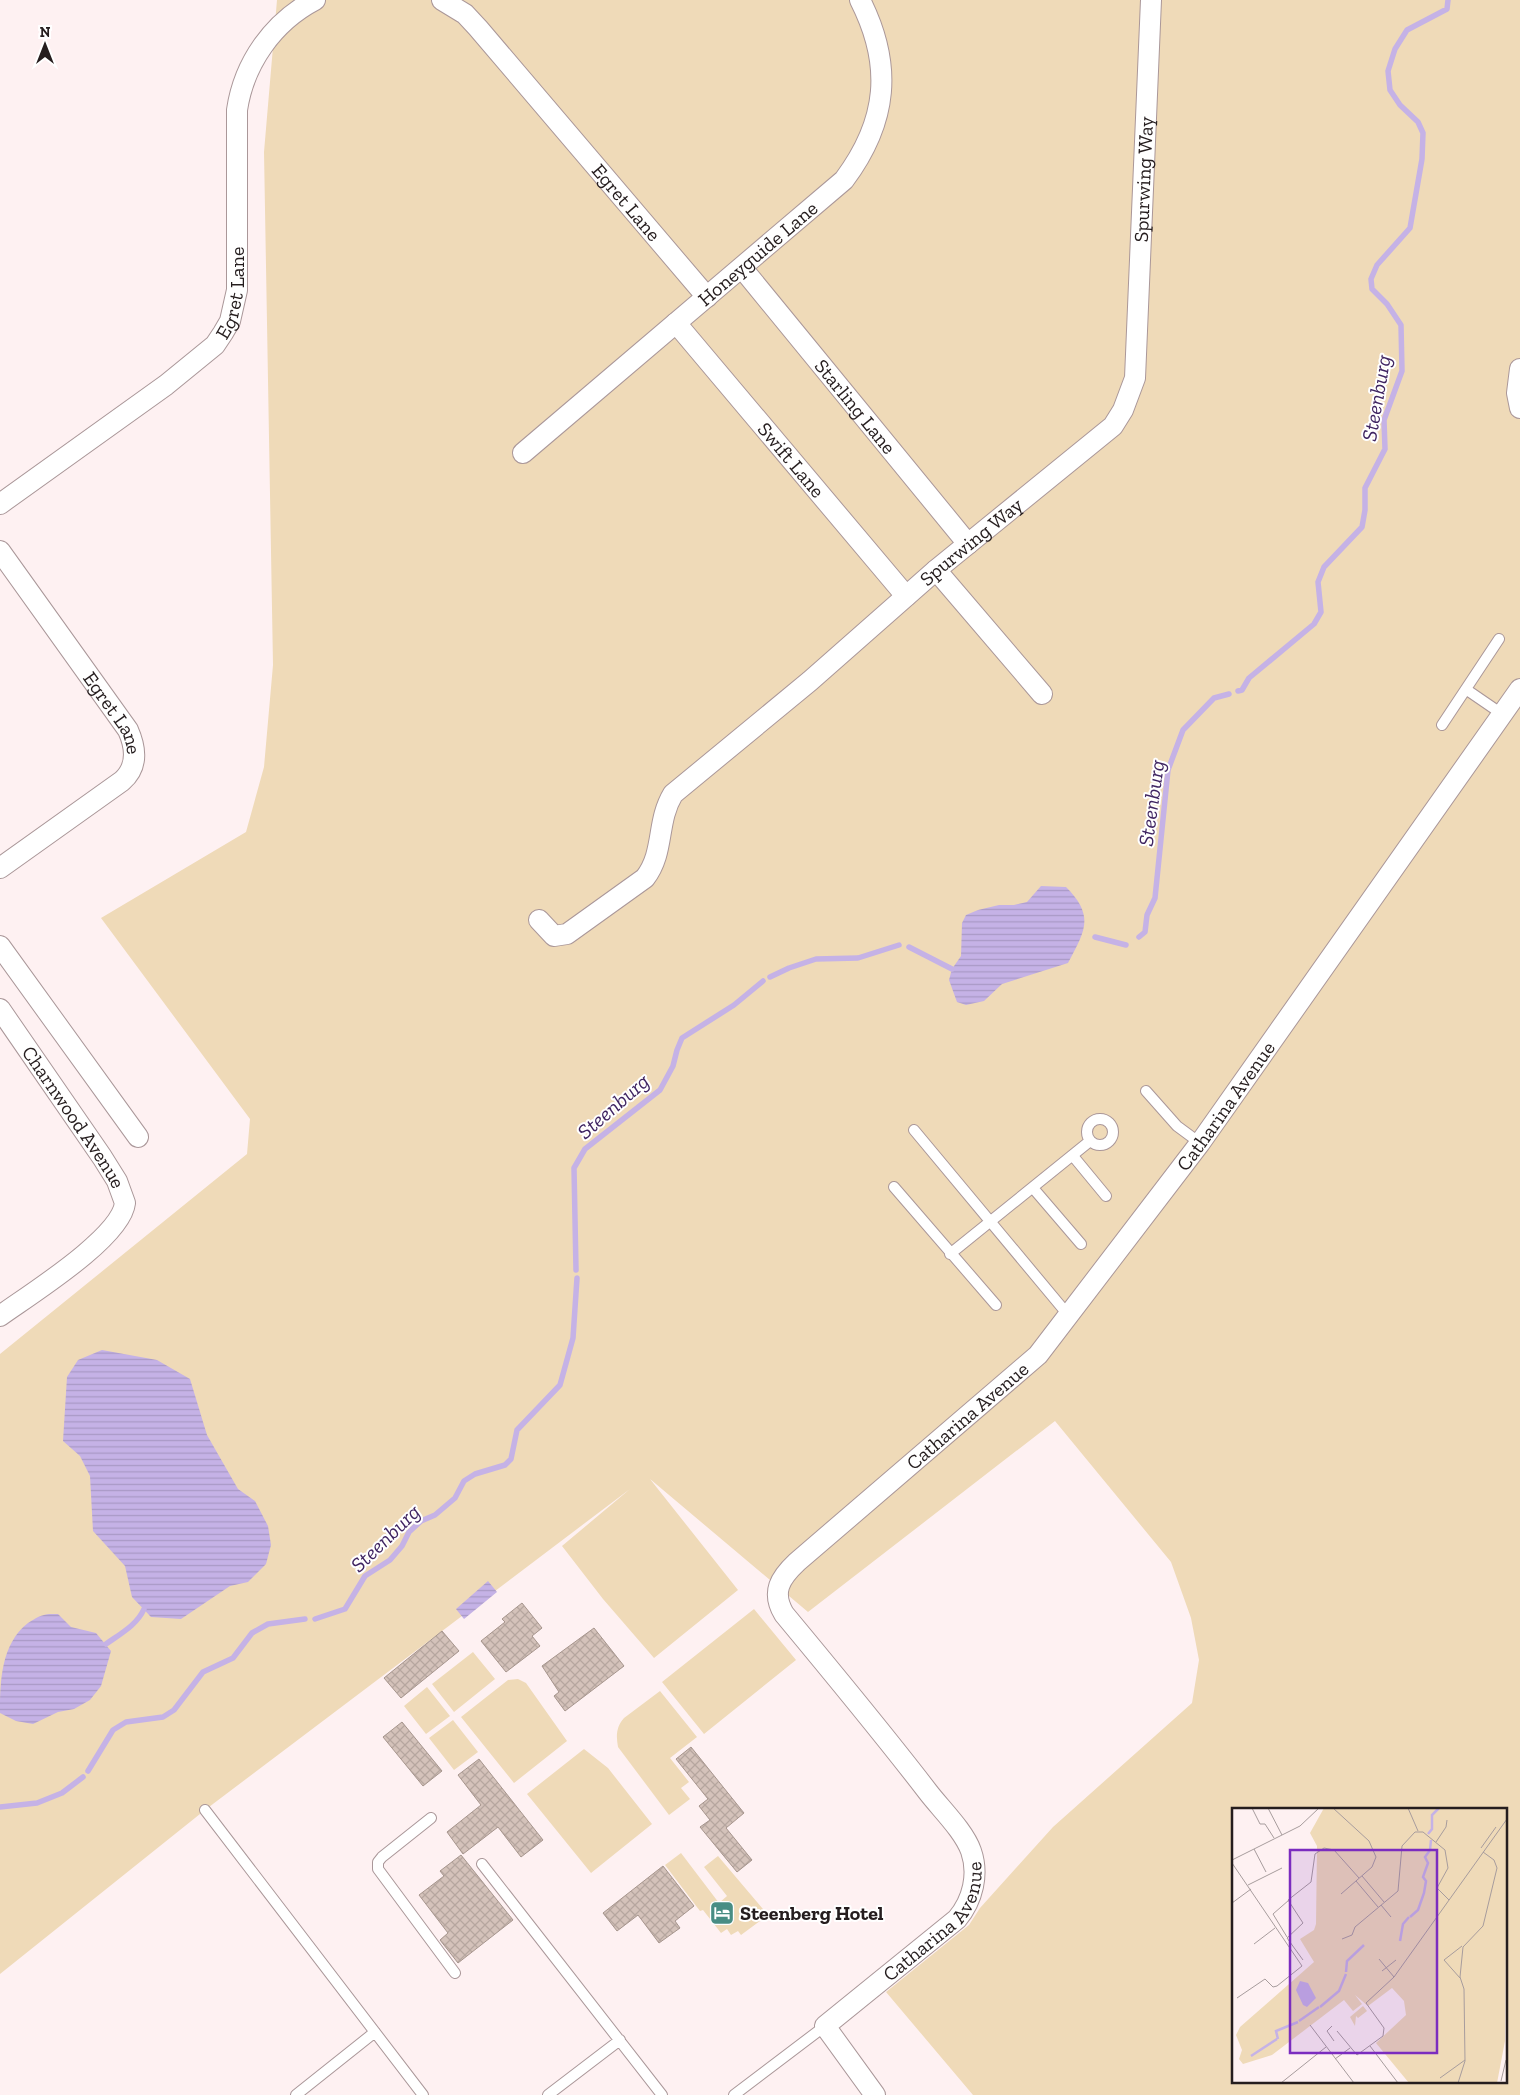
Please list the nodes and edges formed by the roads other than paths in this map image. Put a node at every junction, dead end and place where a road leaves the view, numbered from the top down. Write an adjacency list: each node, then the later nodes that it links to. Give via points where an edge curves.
1 (316, 0): 11 (street, Egret Lane, via 298,9 271,35 249,68 239,94 236,110 236,290 230,321 223,333 215,345 166,384)
2 (442, 0): 6 (street, Egret Lane, via 465,14 478,28)
3 (860, 0): 5 (street, Honeyguide Lane, via 875,31 882,75 879,108 871,132 844,180)
4 (1152, 0): 12 (street, Spurwing Way, via 1136,368 1132,389 1113,426)
5 (742, 268): 6 (street, Honeyguide Lane); 12 (street, Starling Lane)
6 (707, 297): 7 (street, Honeyguide Lane)
7 (676, 323): 10 (street, Honeyguide Lane); 15 (street, Swift Lane)
8 (1520, 368): 9 (street, via 1517,393)
9 (1520, 408)
10 (523, 453)
11 (0, 504)
12 (968, 544): 14 (street, Spurwing Way)
13 (0, 551): 22 (street, Egret Lane, via 128,730 135,744 135,753 130,770 122,781)
14 (936, 570): 15 (street, Spurwing Way); 19 (street)
15 (906, 596): 23 (street, Spurwing Way, via 810,681 672,794 664,813 654,867 645,878 567,934 554,936)
16 (1500, 639): 18 (lane)
17 (1520, 689): 20 (street, Catharina Avenue)
18 (1467, 690): 20 (lane); 21 (lane)
19 (1042, 694)
20 (1502, 714): 30 (street, Catharina Avenue)
21 (1442, 725)
22 (0, 868)
23 (539, 920)
24 (0, 946): 28 (street)
25 (0, 1009): 39 (street, Charnwood Avenue, via 105,1163 125,1203 118,1220 94,1248)
26 (1146, 1091): 30 (lane, via 1182,1131)
27 (914, 1130): 35 (lane)
28 (138, 1137)
29 (1090, 1141): 31 (lane)
30 (1200, 1143): 40 (street, Catharina Avenue)
31 (1073, 1156): 33 (lane); 34 (lane)
32 (894, 1187): 37 (lane)
33 (1033, 1188): 35 (lane); 36 (lane)
34 (1106, 1196)
35 (991, 1222): 37 (lane); 40 (lane)
36 (1081, 1244)
37 (950, 1254): 38 (lane)
38 (996, 1305)
39 (0, 1316)
40 (1069, 1316): 45 (street, Catharina Avenue, via 1038,1355 798,1562 779,1586 778,1599 784,1614 966,1840 974,1865 972,1890 957,1919)
41 (205, 1810): 46 (lane)
42 (431, 1818): 44 (lane, via 382,1857 378,1869)
43 (482, 1864): 47 (lane)
44 (455, 1974)
45 (825, 2026): 52 (lane); 53 (street)
46 (375, 2032): 48 (lane); 49 (lane)
47 (620, 2040): 50 (lane); 51 (lane)
48 (296, 2095)
49 (423, 2095)
50 (548, 2095)
51 (662, 2095)
52 (734, 2095)
53 (875, 2095)

